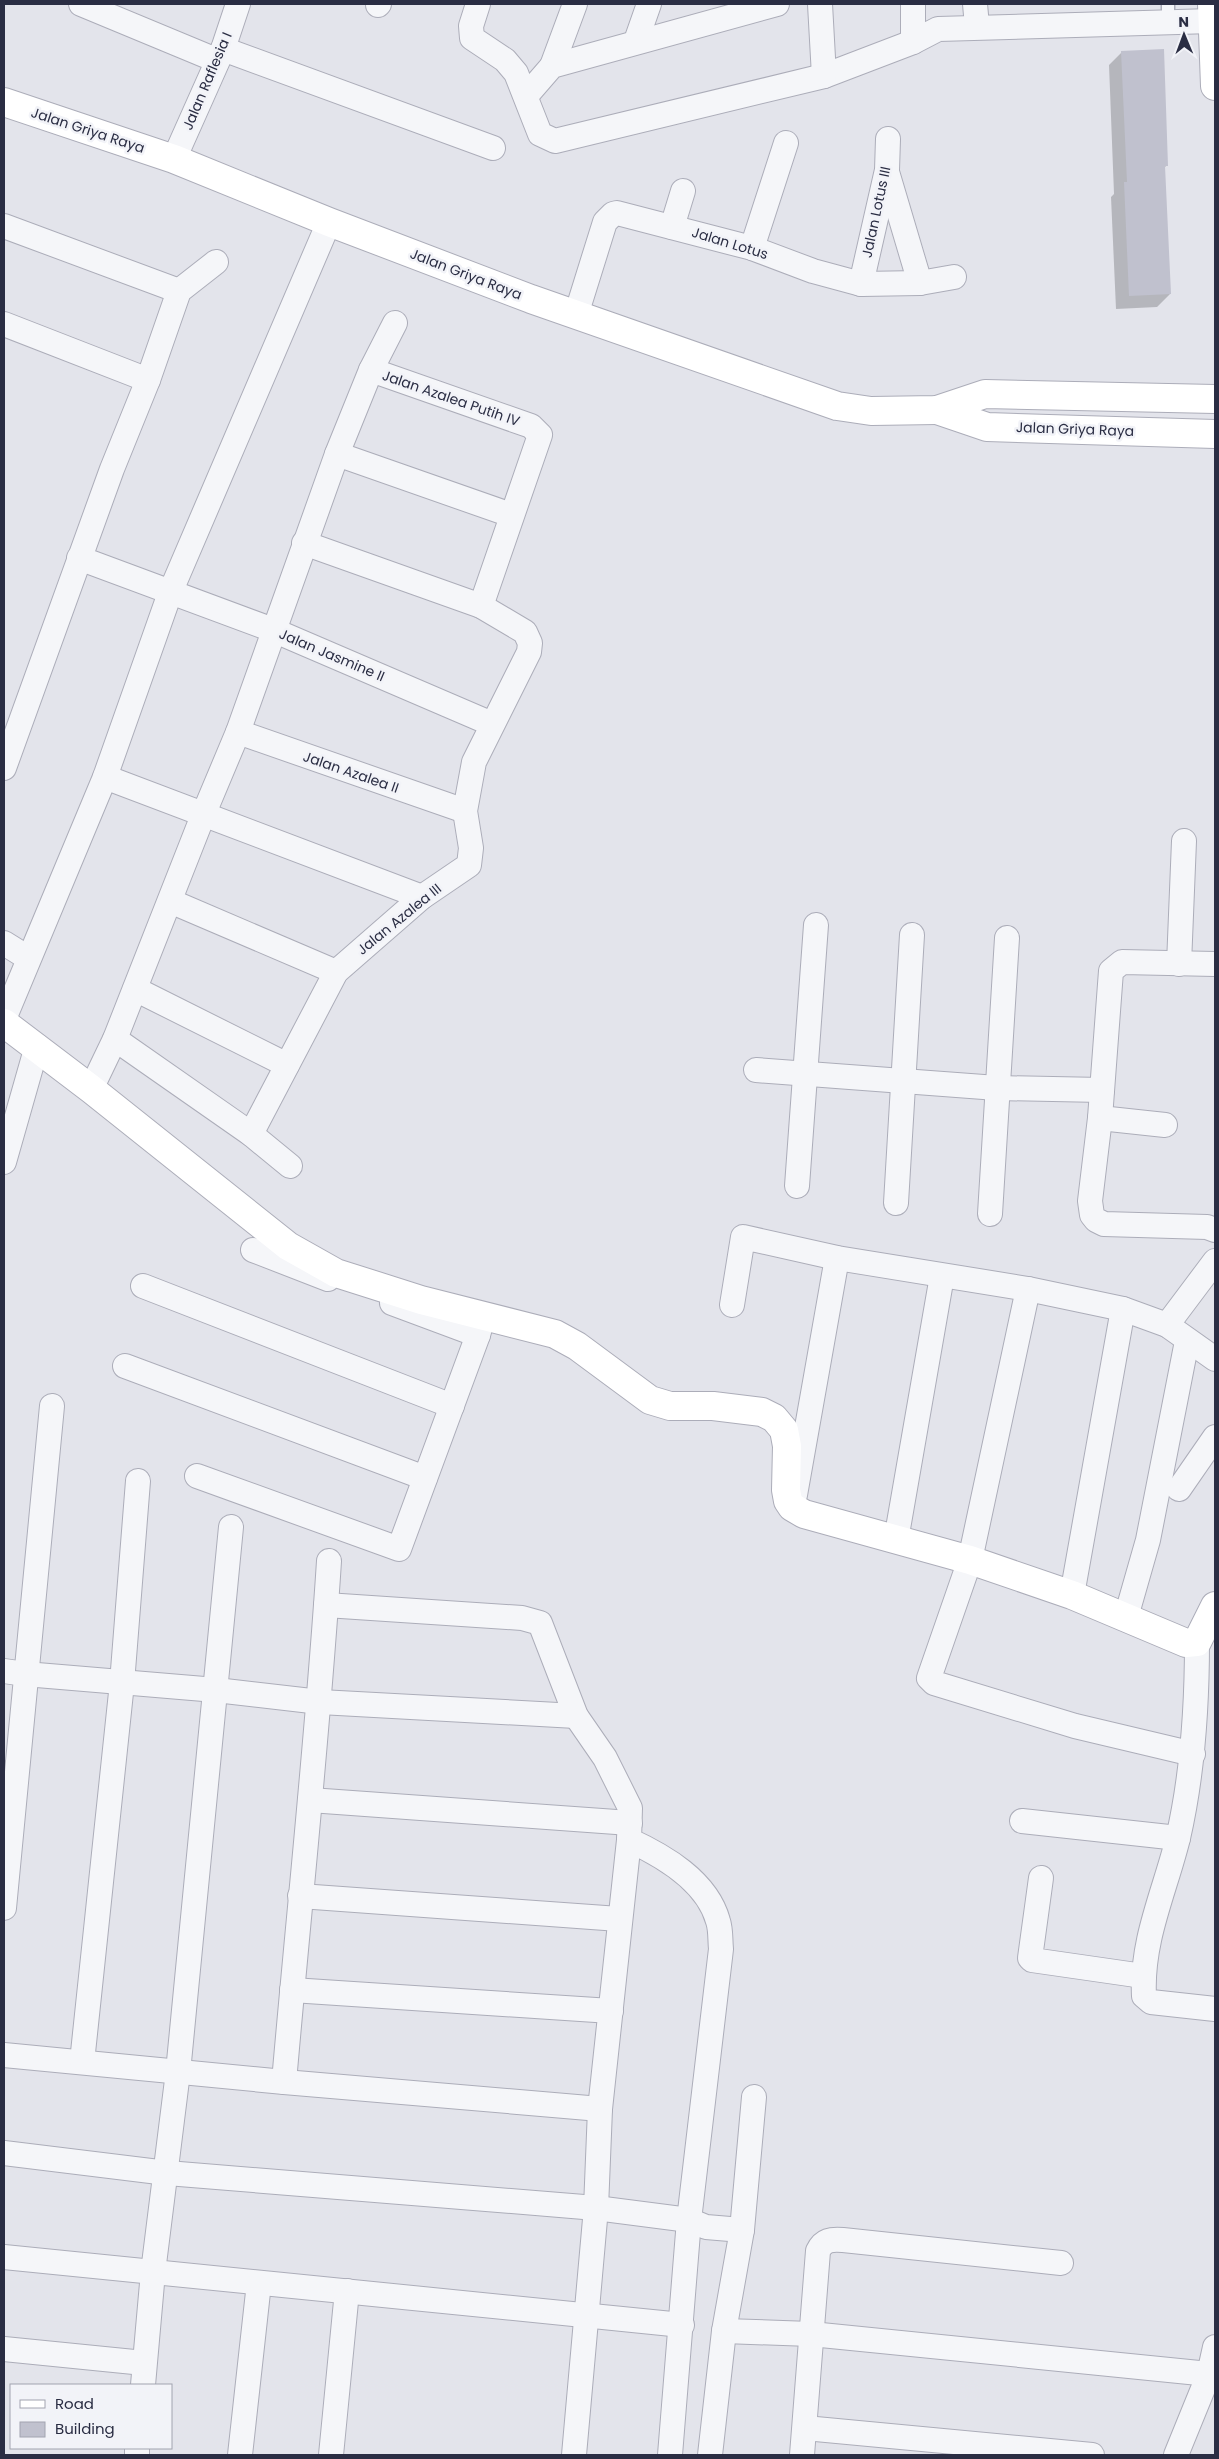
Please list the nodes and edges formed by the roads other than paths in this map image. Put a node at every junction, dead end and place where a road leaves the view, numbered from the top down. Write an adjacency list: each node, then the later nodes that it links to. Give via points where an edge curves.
1 (81, 4): 15 (street)
2 (238, 4): 15 (street, Jalan Raflesia I)
3 (478, 4): 19 (street, via 472,19 472,38 505,60 516,73)
4 (575, 4): 16 (street)
5 (649, 4): 13 (street)
6 (777, 4): 13 (street)
7 (820, 4): 17 (street)
8 (913, 4): 14 (street)
9 (1212, 12): 10 (street); 18 (street)
10 (1168, 13): 11 (street)
11 (1066, 14): 12 (street)
12 (976, 15): 14 (street)
13 (636, 41): 16 (street)
14 (913, 42): 17 (street)
15 (219, 54): 23 (street); 24 (street, Jalan Raflesia I)
16 (552, 66): 19 (street)
17 (824, 76): 19 (street, via 562,141 548,140 540,134)
18 (1215, 86)
19 (526, 96)
20 (4, 102): 24 (street, Jalan Griya Raya)
21 (888, 139): 25 (street, Jalan Lotus III)
22 (786, 143): 30 (street)
23 (493, 148)
24 (174, 158): 27 (street, Jalan Griya Raya)
25 (887, 170): 33 (street); 34 (street, Jalan Lotus III)
26 (683, 191): 29 (street)
27 (329, 222): 36 (street, Jalan Griya Raya); 48 (street)
28 (4, 226): 35 (street)
29 (672, 226): 30 (street, Jalan Lotus); 36 (street, Jalan Lotus, via 622,213 609,217)
30 (752, 248): 34 (street, Jalan Lotus, via 813,271)
31 (216, 262): 35 (street)
32 (954, 277): 33 (street, Jalan Lotus)
33 (920, 283): 34 (street, Jalan Lotus)
34 (861, 284)
35 (178, 291): 40 (street)
36 (569, 312): 42 (street, Jalan Griya Raya, via 837,406 871,410)
37 (395, 323): 39 (street)
38 (4, 324): 40 (street)
39 (371, 370): 44 (street); 45 (street, Jalan Azalea Putih IV, via 537,430 540,441)
40 (148, 380): 47 (street)
41 (1207, 399): 42 (street, Jalan Griya Raya, via 985,394); 43 (street)
42 (937, 410): 43 (street, Jalan Griya Raya, via 987,427)
43 (1208, 434)
44 (337, 454): 45 (street); 46 (street)
45 (511, 515): 49 (street)
46 (304, 543): 49 (street); 50 (street)
47 (79, 558): 48 (street, Jalan Jasmine II); 53 (street)
48 (170, 593): 50 (street, Jalan Jasmine II); 54 (street)
49 (481, 606): 51 (street, Jalan Azalea III, via 525,632 530,643 529,652)
50 (273, 630): 51 (street, Jalan Jasmine II); 52 (street)
51 (492, 724): 55 (street, Jalan Azalea III, via 474,762)
52 (238, 732): 55 (street, Jalan Azalea II); 56 (street)
53 (4, 768)
54 (105, 777): 56 (street); 64 (street)
55 (464, 811): 58 (street, Jalan Azalea III, via 471,848 469,865)
56 (204, 813): 58 (street); 59 (street)
57 (1184, 841): 65 (street)
58 (422, 897): 67 (street, Jalan Azalea III)
59 (170, 901): 67 (street); 68 (street)
60 (816, 925): 74 (street)
61 (912, 935): 75 (street)
62 (1007, 938): 76 (street)
63 (4, 942): 64 (street)
64 (28, 958): 69 (street)
65 (1179, 964): 66 (street); 78 (street, via 1122,962 1111,970)
66 (1215, 964)
67 (336, 972): 72 (street, Jalan Azalea III)
68 (135, 989): 70 (street); 72 (street)
69 (4, 1021): 71 (street)
70 (115, 1039): 77 (street); 81 (street)
71 (36, 1046): 77 (street); 82 (street)
72 (287, 1065): 81 (street, Jalan Azalea III)
73 (756, 1070): 74 (street)
74 (804, 1074): 75 (street); 84 (street)
75 (902, 1081): 76 (street); 85 (street)
76 (997, 1088): 78 (street); 86 (street)
77 (92, 1089): 88 (street)
78 (1102, 1090): 79 (street)
79 (1100, 1118): 80 (street); 87 (street, via 1090,1201 1096,1220 1104,1224 1207,1227)
80 (1165, 1125)
81 (251, 1134): 83 (street)
82 (4, 1162)
83 (290, 1166)
84 (797, 1186)
85 (896, 1203)
86 (990, 1214)
87 (1215, 1230)
88 (257, 1238): 96 (street); 96 (street, via 288,1246 336,1272 421,1300)
89 (837, 1258): 91 (street); 94 (street, via 743,1237); 108 (street)
90 (1215, 1261): 97 (street)
91 (942, 1276): 93 (street); 110 (street)
92 (143, 1286): 102 (street)
93 (1028, 1289): 95 (street); 111 (street)
94 (732, 1305)
95 (1123, 1309): 97 (street); 113 (street)
96 (481, 1325): 102 (street); 108 (street, via 555,1334 660,1403 762,1412 774,1418 784,1430 786,1490)
97 (1167, 1325): 98 (street)
98 (1188, 1341): 99 (street); 116 (street, via 1148,1540)
99 (1215, 1359)
100 (125, 1366): 105 (street)
101 (52, 1406): 118 (street)
102 (452, 1406): 105 (street)
103 (1215, 1437): 107 (street)
104 (198, 1476): 105 (street, via 399,1549)
105 (425, 1478)
106 (138, 1481): 119 (street)
107 (1179, 1489)
108 (792, 1507): 110 (street, via 804,1514)
109 (231, 1527): 120 (street)
110 (896, 1540): 111 (street)
111 (970, 1560): 113 (street); 123 (street, via 930,1670 930,1680 1075,1726)
112 (329, 1561): 114 (street)
113 (1072, 1595): 116 (street)
114 (326, 1605): 121 (street); 122 (street, via 522,1618 540,1623)
115 (1215, 1606): 117 (street)
116 (1126, 1617): 117 (street, via 1186,1643)
117 (1197, 1642): 123 (street)
118 (14, 1672): 119 (street); 130 (street)
119 (122, 1683): 120 (street); 137 (street)
120 (216, 1690): 121 (street); 138 (street)
121 (320, 1702): 122 (street); 124 (street)
122 (576, 1716): 126 (street, via 622,1789 630,1808)
123 (1193, 1754): 127 (street)
124 (310, 1800): 126 (street); 129 (street)
125 (1022, 1820): 127 (street)
126 (629, 1831): 131 (street); 145 (street, via 692,1881 712,1904 719,1923 720,1948)
127 (1178, 1838): 132 (street, via 1148,1940)
128 (1041, 1878): 132 (street, via 1032,1960)
129 (300, 1896): 131 (street); 133 (street)
130 (4, 1908)
131 (619, 1919): 135 (street)
132 (1143, 1976): 134 (street, via 1144,1996 1151,2002)
133 (292, 1990): 135 (street); 139 (street)
134 (1215, 2010)
135 (611, 2011): 141 (street)
136 (4, 2055): 137 (street)
137 (82, 2062): 138 (street)
138 (178, 2072): 139 (street); 143 (street)
139 (284, 2082): 141 (street)
140 (754, 2097): 146 (street)
141 (600, 2109): 144 (street)
142 (4, 2153): 143 (street)
143 (167, 2174): 144 (street); 149 (street)
144 (596, 2208): 145 (street); 152 (street)
145 (697, 2224): 146 (street); 153 (street)
146 (736, 2229): 154 (street)
147 (4, 2257): 149 (street)
148 (1061, 2263): 155 (street, via 843,2240 826,2241 818,2251)
149 (153, 2272): 150 (street); 158 (street)
150 (259, 2283): 151 (street); 161 (street)
151 (347, 2291): 152 (street); 162 (street)
152 (588, 2316): 153 (street); 163 (street)
153 (682, 2325): 164 (street)
154 (724, 2331): 155 (street); 165 (street)
155 (811, 2334): 159 (street); 160 (street)
156 (1215, 2347): 159 (street)
157 (4, 2349): 158 (street)
158 (143, 2374)
159 (1209, 2374): 168 (street)
160 (805, 2428): 166 (street); 167 (street)
161 (240, 2455)
162 (331, 2455)
163 (574, 2455)
164 (670, 2455)
165 (710, 2455)
166 (802, 2455)
167 (1092, 2455)
168 (1176, 2455)

